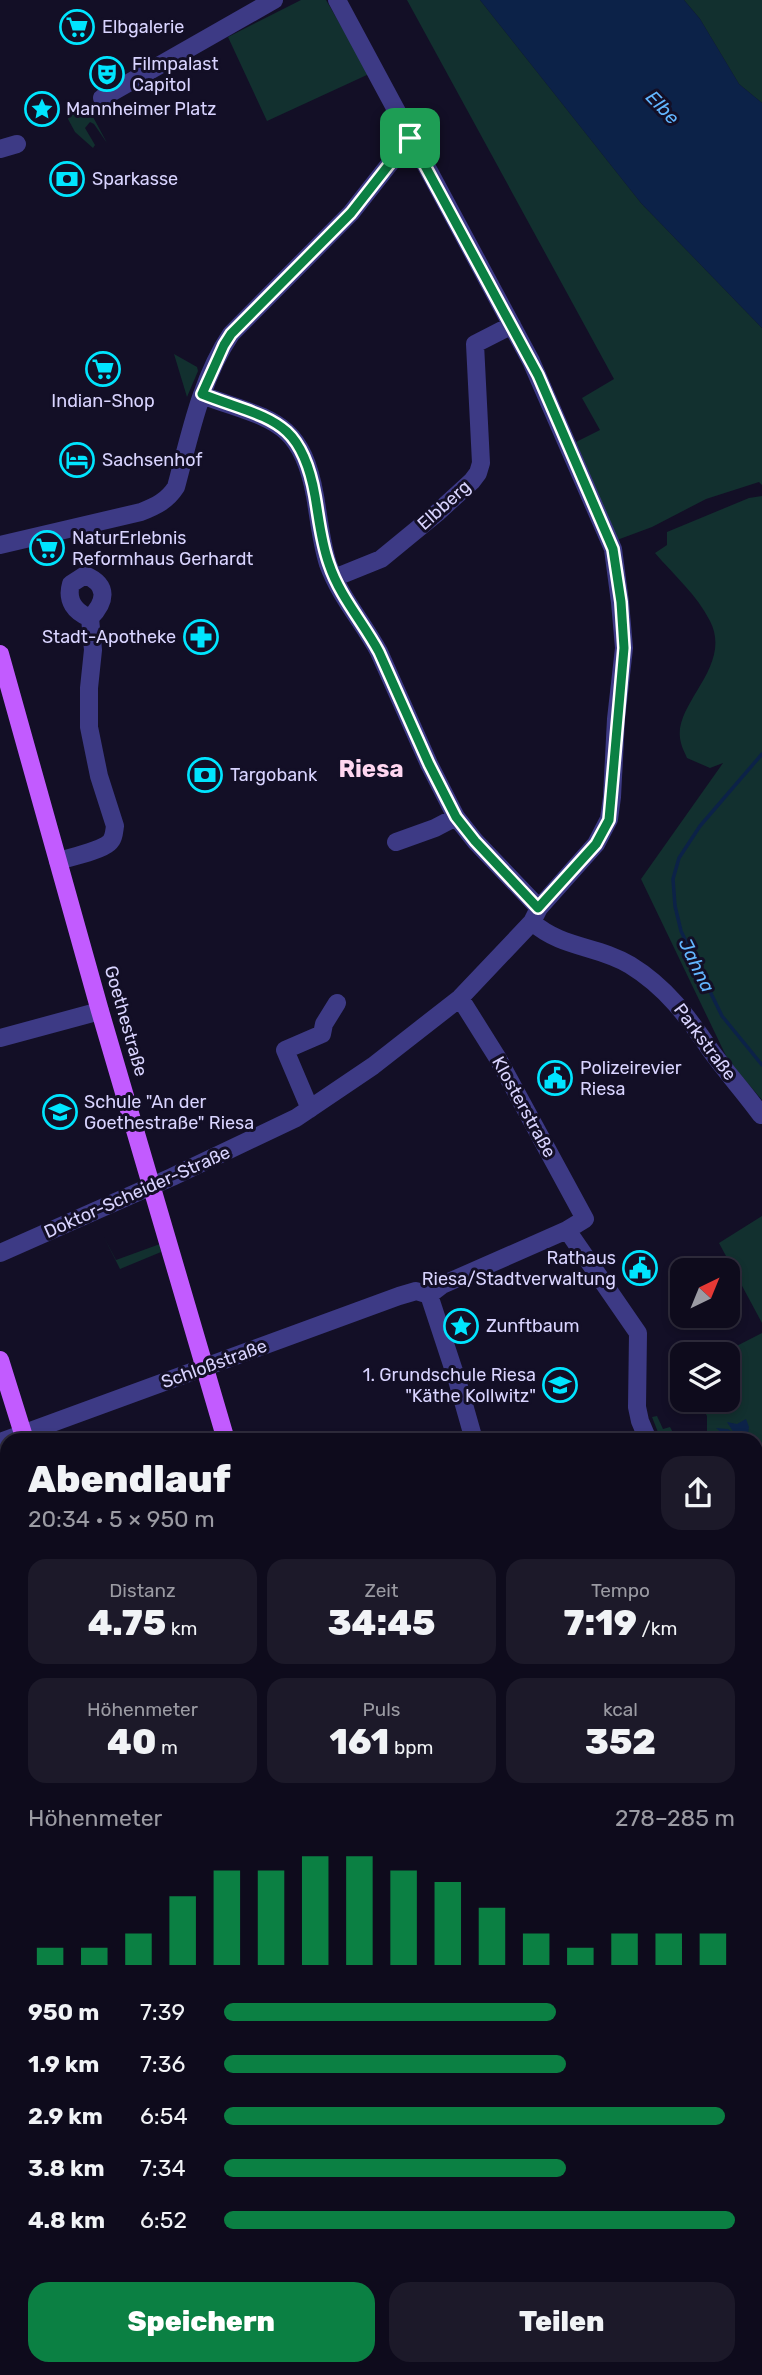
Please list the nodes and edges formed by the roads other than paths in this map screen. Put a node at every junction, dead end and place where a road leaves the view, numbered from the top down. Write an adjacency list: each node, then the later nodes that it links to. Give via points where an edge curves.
1 (274, 0): 3 (street)
2 (337, 0): 4 (street)
3 (102, 98)
4 (410, 138): 5 (street); 6 (street, via 351,213 231,334)
5 (512, 325): 8 (street, Elbberg, via 475,344 478,473 380,559); 14 (street, via 613,549 624,648 609,820 596,844)
6 (202, 394): 7 (street, via 176,487 162,503); 8 (street, Parkstraße, via 274,422 300,446 311,473 322,542)
7 (0, 545)
8 (334, 578): 11 (street, Parkstraße, via 370,634)
9 (90, 618): 13 (street, via 89,727 114,834 110,842)
10 (0, 654): 13 (main road, Goethestraße)
11 (456, 817): 12 (street); 14 (street, Parkstraße)
12 (396, 842)
13 (58, 862): 17 (main road, Goethestraße)
14 (535, 915): 15 (street); 20 (street, Parkstraße, via 551,937 618,959 653,982 690,1018)
15 (460, 998): 19 (street); 22 (street, Klosterstraße, via 584,1219)
16 (337, 1003): 19 (street, via 322,1034 285,1050)
17 (100, 1011): 18 (street); 21 (main road, Goethestraße)
18 (0, 1038)
19 (310, 1109): 21 (street, Doktor-Scheider-Straße)
20 (761, 1115)
21 (152, 1184): 23 (street, Doktor-Scheider-Straße); 26 (main road, Goethestraße)
22 (566, 1230): 24 (street, via 442,1284); 31 (street, via 638,1333 637,1406)
23 (0, 1253)
24 (429, 1295): 26 (street, Schloßstraße, via 416,1291 399,1296); 30 (street)
25 (0, 1360): 27 (main road)
26 (204, 1367): 28 (street, Schloßstraße); 29 (main road, Goethestraße)
27 (23, 1433)
28 (34, 1433)
29 (224, 1433)
30 (472, 1433)
31 (645, 1433)

